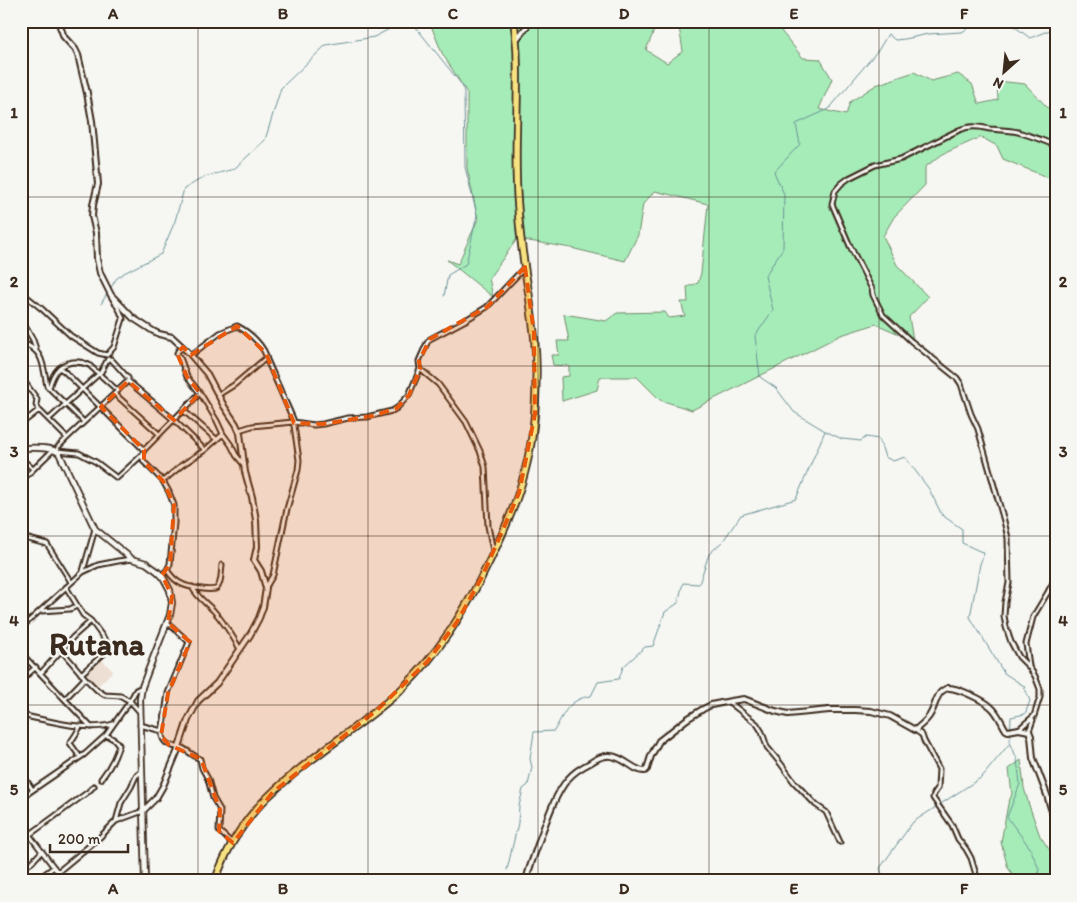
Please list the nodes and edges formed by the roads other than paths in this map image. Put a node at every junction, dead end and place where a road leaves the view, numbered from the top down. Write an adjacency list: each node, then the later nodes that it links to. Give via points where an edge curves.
1 (58, 21): 8 (street, via 64,37 78,55 87,93 98,184 92,211 98,268)
2 (514, 21): 4 (main road)
3 (531, 21): 4 (street)
4 (516, 40): 6 (main road, via 516,186)
5 (1056, 146): 71 (street, via 1019,132 966,127 900,159 875,165 849,178 835,191 832,204 883,315 961,384 978,429 1008,538 1006,627 1019,656)
6 (524, 267): 16 (street, via 487,307 430,339 418,361); 52 (main road, via 534,333 535,414 519,493)
7 (21, 292): 8 (street, via 71,336 98,353 108,355 123,319)
8 (111, 295): 11 (street, via 133,318 159,334 172,337)
9 (21, 320): 12 (street)
10 (21, 343): 12 (street)
11 (183, 347): 13 (street); 24 (street, via 177,353 187,378)
12 (37, 352): 21 (street)
13 (191, 355): 14 (street, via 220,333 237,326 259,344); 25 (street, via 207,374)
14 (266, 357): 25 (street); 34 (street)
15 (60, 368): 17 (street, via 70,362 84,363); 21 (street, via 52,377); 22 (street)
16 (420, 369): 34 (street, via 409,395 392,411 323,424); 52 (street, via 438,384 466,422 480,451)
17 (98, 374): 19 (street, via 111,359); 22 (street); 23 (street)
18 (21, 377): 20 (street)
19 (128, 381): 23 (street); 32 (street)
20 (28, 387): 26 (street); 29 (street, via 37,399)
21 (49, 388): 27 (street)
22 (82, 388): 27 (street); 28 (street)
23 (117, 392): 28 (street); 37 (street)
24 (200, 393): 30 (street); 38 (street)
25 (218, 395): 36 (street)
26 (21, 397)
27 (65, 404): 31 (street); 33 (street)
28 (101, 407): 33 (street); 44 (street)
29 (39, 410): 31 (street); 35 (street)
30 (183, 410): 32 (street); 40 (street)
31 (49, 419): 39 (street)
32 (174, 420): 37 (street); 43 (street)
33 (84, 422): 39 (street)
34 (293, 422): 36 (street); 62 (street, via 298,470 273,575)
35 (21, 424)
36 (239, 430): 46 (street)
37 (159, 434): 44 (street)
38 (223, 434): 40 (street); 46 (street)
39 (67, 438): 42 (street)
40 (216, 439): 43 (street)
41 (21, 448): 42 (main road)
42 (56, 450): 44 (street, via 79,453 117,478); 47 (street); 50 (main road)
43 (204, 450): 49 (street)
44 (143, 452): 49 (street, via 144,462)
45 (21, 458): 47 (street)
46 (244, 466): 62 (street, via 256,520 254,560)
47 (33, 469): 48 (street)
48 (21, 481)
49 (163, 481): 55 (street, via 174,505)
50 (95, 529): 53 (main road); 56 (street)
51 (21, 537): 59 (street, via 47,544)
52 (494, 553): 110 (main road, via 457,622 428,661 377,710 273,792)
53 (132, 559): 56 (street); 57 (main road, via 146,563)
54 (222, 565): 61 (street, via 220,583 213,591)
55 (167, 570): 57 (street); 61 (street, via 178,582)
56 (83, 572): 59 (street)
57 (162, 575): 66 (main road, via 172,596)
58 (1056, 577): 71 (street, via 1033,617 1026,644)
59 (71, 582): 60 (street)
60 (66, 586): 63 (street); 64 (street)
61 (192, 587): 68 (street, via 228,628)
62 (266, 588): 68 (street, via 259,618)
63 (77, 606): 64 (street); 65 (street)
64 (40, 611): 67 (street)
65 (92, 622): 69 (street); 74 (street, via 109,647)
66 (168, 623): 77 (main road); 92 (street, via 189,642 168,693)
67 (22, 626)
68 (240, 649): 95 (street, via 217,682 198,701)
69 (61, 650): 73 (street); 74 (street)
70 (21, 652): 72 (street)
71 (1029, 666): 84 (street, via 1040,688)
72 (36, 667): 73 (street); 76 (street)
73 (41, 673): 78 (street)
74 (81, 674): 75 (street)
75 (85, 678): 78 (street); 79 (street, via 105,695 121,696)
76 (21, 680)
77 (142, 687): 79 (street, via 136,690); 81 (main road)
78 (65, 699): 89 (street)
79 (130, 701): 81 (street); 86 (street)
80 (728, 701): 91 (street, via 744,699 788,714 829,710 871,711 890,716); 109 (street, via 757,724 767,747 794,782 826,812); 117 (street, via 703,709 659,741 645,770 611,756 597,758 574,773 549,814)
81 (139, 711): 87 (main road)
82 (21, 712): 83 (street)
83 (25, 716): 85 (street); 88 (street)
84 (1034, 716): 90 (street); 93 (street)
85 (21, 719)
86 (114, 724): 89 (street); 94 (street)
87 (140, 724): 92 (street); 98 (main road)
88 (80, 726): 89 (street); 96 (street, via 70,743)
89 (91, 727)
90 (1019, 729): 91 (street, via 1010,731 1004,728 985,702 948,688 939,694 931,713); 93 (street)
91 (915, 730): 118 (street, via 922,735 939,769 938,788 933,798 971,858)
92 (162, 731): 95 (street, via 165,743)
93 (1029, 731): 106 (street, via 1033,758)
94 (106, 735): 96 (street); 99 (street, via 119,745)
95 (179, 747): 103 (street, via 163,786); 110 (street, via 200,759 220,810 219,831)
96 (80, 757): 101 (street)
97 (21, 772): 101 (street)
98 (141, 772): 103 (main road); 104 (street, via 121,803)
99 (101, 779)
100 (94, 786): 107 (street)
101 (32, 789): 102 (street)
102 (21, 798)
103 (143, 811): 104 (street); 115 (main road)
104 (116, 821): 112 (street, via 63,869 59,871)
105 (21, 824): 107 (street)
106 (1056, 825)
107 (29, 834): 108 (street); 111 (street)
108 (21, 841)
109 (840, 842)
110 (233, 843): 116 (main road)
111 (42, 851): 112 (street); 113 (street)
112 (54, 867): 114 (street)
113 (21, 869)
114 (35, 881)
115 (144, 881)
116 (215, 881)
117 (526, 881)
118 (978, 881)

